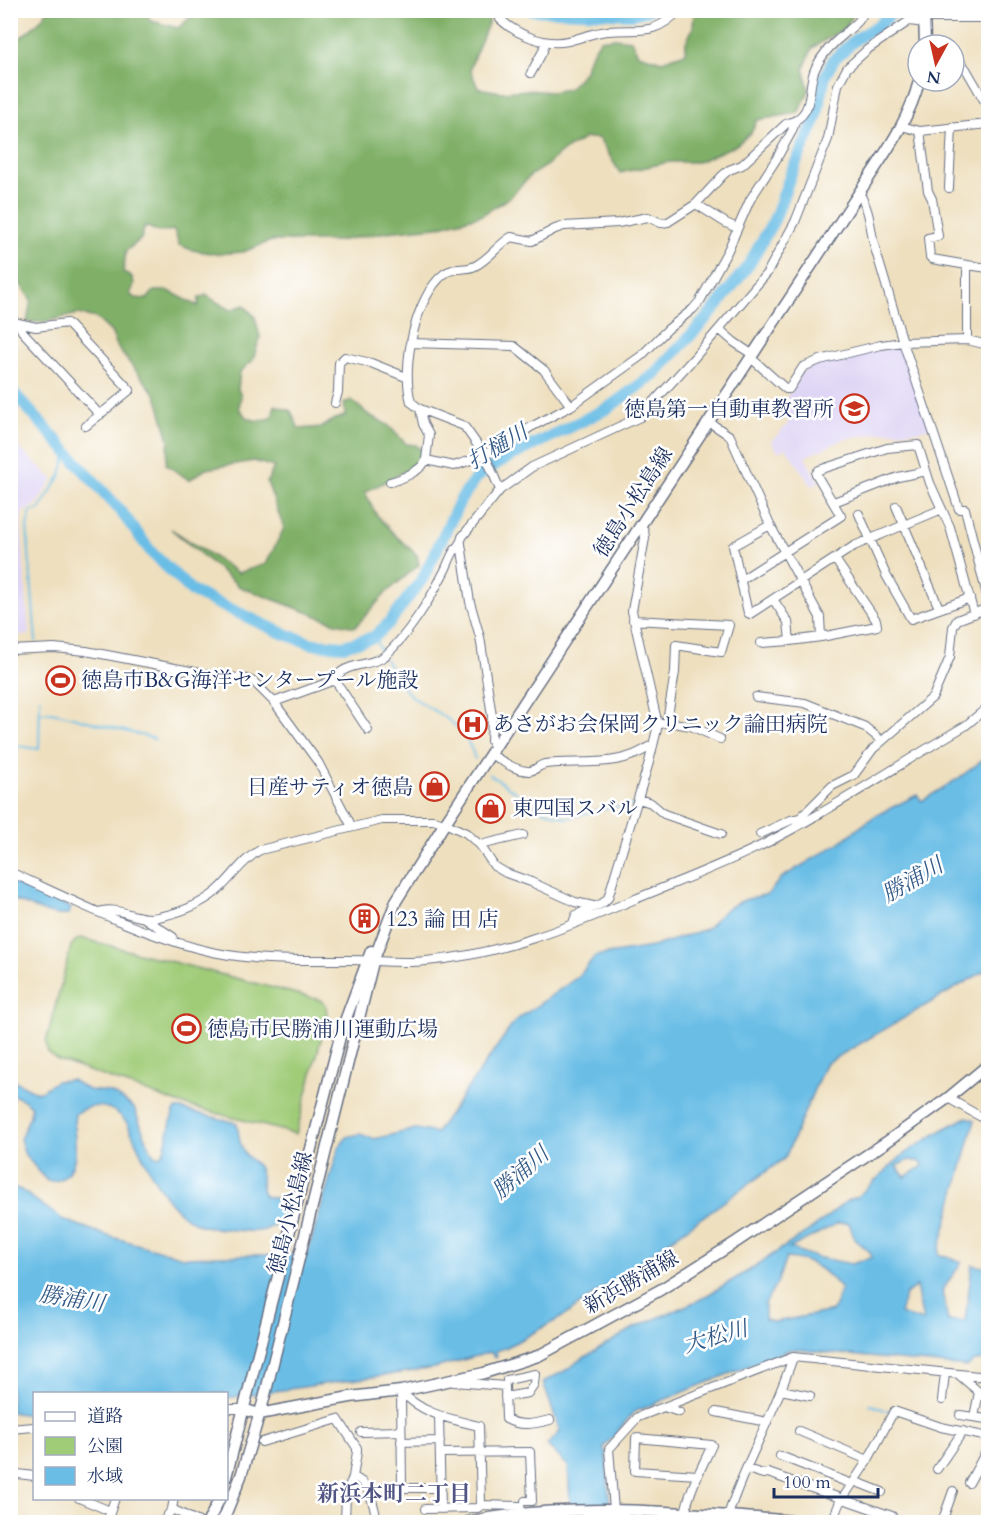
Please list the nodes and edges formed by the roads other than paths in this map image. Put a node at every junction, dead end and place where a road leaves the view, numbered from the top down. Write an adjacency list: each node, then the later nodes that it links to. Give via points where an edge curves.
1 (499, 10): 7 (street, via 500,19 507,25)
2 (680, 10): 7 (street, via 667,23 646,31 609,30 557,43)
3 (863, 10): 12 (street, via 861,19 816,65 810,100)
4 (924, 17): 5 (street); 6 (main road); 24 (street, via 909,21 847,68 838,85 828,139 795,222 767,273)
5 (988, 18)
6 (925, 33)
7 (545, 42): 9 (street)
8 (966, 69): 11 (street)
9 (531, 73)
10 (916, 93): 14 (main road, 徳島小松島線)
11 (988, 107)
12 (795, 122): 19 (street, via 786,124 742,165 729,170); 20 (street)
13 (988, 124): 15 (street)
14 (901, 126): 16 (street); 18 (main road, 徳島小松島線)
15 (952, 128): 16 (street); 17 (street)
16 (920, 131): 21 (street, via 928,191 938,227 938,236 928,238 930,257)
17 (949, 188)
18 (859, 193): 26 (street, via 873,229); 29 (main road, 徳島小松島線)
19 (696, 204): 20 (street); 27 (street, via 668,222 648,217 564,226 532,241 511,237 476,266 453,269 441,276 424,299)
20 (737, 228): 32 (street, via 704,296 693,309 641,356)
21 (967, 265): 22 (street); 25 (street)
22 (988, 268)
23 (14, 321): 34 (street); 34 (street, via 36,327 67,323 130,390)
24 (719, 329): 29 (street); 41 (street, via 640,417 532,467)
25 (967, 340): 26 (street); 28 (street)
26 (903, 342): 29 (street, via 807,364 789,389); 57 (street, via 959,509 965,509)
27 (410, 344): 30 (street); 32 (street, via 514,345 544,370)
28 (988, 345)
29 (752, 356): 35 (main road, 徳島小松島線)
30 (406, 377): 31 (street, via 345,357 339,363); 33 (street, via 411,402)
31 (335, 403)
32 (571, 406): 37 (street)
33 (420, 409): 37 (street, via 464,426); 38 (street, via 429,435)
34 (100, 415): 36 (street)
35 (709, 422): 46 (street, via 730,436); 48 (main road, 徳島小松島線)
36 (86, 426)
37 (486, 455): 38 (street, via 454,466); 41 (street)
38 (426, 460): 40 (street, via 412,473)
39 (926, 471): 42 (street, via 898,477); 42 (street, via 918,445 887,447 819,470 816,474); 44 (street)
40 (390, 482)
41 (499, 488): 50 (street, via 462,537)
42 (834, 502): 51 (street, via 841,516)
43 (896, 506): 47 (street)
44 (942, 508): 47 (street); 55 (street)
45 (859, 514): 49 (street)
46 (770, 525): 51 (street); 53 (street, via 733,546)
47 (903, 525): 49 (street); 58 (street)
48 (639, 527): 61 (street, via 645,538); 76 (main road, 徳島小松島線)
49 (870, 539): 52 (street); 58 (street, via 911,619)
50 (461, 544): 66 (street, via 422,609 387,654 340,672); 76 (street, via 492,716)
51 (784, 552): 53 (street); 54 (street)
52 (835, 558): 54 (street); 62 (street, via 877,626)
53 (741, 580): 56 (street, via 748,613)
54 (800, 580): 56 (street); 62 (street, via 820,617)
55 (970, 598): 58 (street); 60 (street)
56 (773, 599): 63 (street, via 788,622)
57 (988, 599)
58 (939, 608)
59 (988, 608): 60 (street)
60 (974, 614): 74 (street, via 957,620 953,627 950,657 933,697)
61 (633, 620): 70 (street, via 729,625 721,652 676,645); 71 (street)
62 (821, 637): 63 (street)
63 (790, 641): 64 (street)
64 (761, 643)
65 (10, 650): 68 (street, via 86,651 247,679 263,688)
66 (335, 680): 68 (street); 72 (street)
67 (756, 697): 74 (street, via 805,703 865,727)
68 (274, 702): 80 (street, via 318,762)
69 (988, 707): 78 (street, via 965,726)
70 (667, 722): 71 (street); 73 (street, via 692,726)
71 (658, 725): 75 (street)
72 (368, 730)
73 (720, 739)
74 (882, 741): 78 (street, via 854,775 832,786)
75 (653, 746): 76 (street, via 622,758 543,764 530,771 516,768); 77 (street)
76 (492, 751): 79 (main road, 徳島小松島線)
77 (639, 799): 81 (street, via 664,814); 86 (street, via 611,892)
78 (802, 820): 82 (street); 87 (street, via 741,856)
79 (445, 823): 80 (street, via 391,819); 84 (street); 93 (main road, 徳島小松島線, via 403,889)
80 (352, 827): 90 (street, via 260,850 199,903)
81 (721, 834)
82 (760, 834)
83 (523, 835): 84 (street)
84 (480, 845): 88 (street, via 489,862 506,873)
85 (10, 872): 89 (street)
86 (603, 903): 87 (street); 88 (street)
87 (622, 905): 91 (street)
88 (594, 906): 91 (street, via 576,915)
89 (99, 912): 90 (street); 92 (street)
90 (144, 918): 92 (street)
91 (573, 923): 93 (street, via 473,954 407,963)
92 (180, 943): 93 (street, via 275,960)
93 (370, 961): 94 (main road, 徳島小松島線)
94 (364, 978): 110 (main road, 徳島小松島線, via 342,1029); 115 (main road, 徳島小松島線)
95 (988, 1065): 96 (main road, 新浜勝浦線)
96 (948, 1098): 97 (street); 99 (main road, 新浜勝浦線, via 660,1290 538,1356)
97 (988, 1121)
98 (793, 1357): 100 (street); 106 (street); 111 (street)
99 (502, 1368): 103 (main road, 新浜勝浦線); 104 (street)
100 (945, 1373): 101 (street); 109 (street)
101 (958, 1374): 102 (street); 118 (street, via 979,1392)
102 (988, 1377)
103 (449, 1381): 104 (street); 105 (main road, 新浜勝浦線)
104 (506, 1383): 108 (street); 108 (street, via 535,1374 528,1393)
105 (401, 1390): 115 (main road, 新浜勝浦線); 117 (street, via 411,1401); 124 (street)
106 (781, 1390): 107 (street); 121 (street)
107 (810, 1396)
108 (505, 1397): 120 (street, via 506,1419 513,1423 532,1425)
109 (942, 1400)
110 (244, 1405): 112 (street); 115 (main road, 新浜勝浦線); 137 (main road, 徳島小松島線)
111 (663, 1407): 113 (street); 162 (street, via 638,1417 609,1449)
112 (228, 1409)
113 (680, 1412)
114 (716, 1412): 121 (street)
115 (259, 1414): 171 (main road, 徳島小松島線, via 241,1476)
116 (960, 1415): 118 (street)
117 (439, 1416): 129 (street); 134 (street, via 480,1426)
118 (974, 1417): 119 (street)
119 (986, 1419)
120 (550, 1420)
121 (767, 1422): 138 (street)
122 (33, 1426): 123 (street)
123 (12, 1431)
124 (401, 1431): 127 (street); 131 (street)
125 (799, 1431): 136 (street)
126 (963, 1431): 128 (street); 136 (street, via 894,1411); 139 (street)
127 (362, 1432)
128 (988, 1437)
129 (440, 1441): 131 (street); 133 (street)
130 (262, 1442): 143 (street, via 338,1419 357,1448)
131 (401, 1442): 148 (street)
132 (988, 1448): 146 (street)
133 (440, 1453): 134 (street); 149 (street)
134 (479, 1453): 157 (street, via 530,1452 532,1501); 158 (street)
135 (780, 1456): 145 (street)
136 (868, 1460): 145 (street)
137 (228, 1469)
138 (747, 1469): 152 (street); 166 (street)
139 (937, 1469)
140 (11, 1473): 142 (street); 144 (street)
141 (699, 1475): 141 (street, via 712,1445 636,1438 635,1471); 164 (street)
142 (33, 1476)
143 (352, 1477): 172 (street, via 344,1503); 173 (street, via 368,1489)
144 (11, 1478)
145 (853, 1483): 151 (street); 152 (street)
146 (969, 1483)
147 (383, 1488): 148 (street)
148 (402, 1488): 149 (street)
149 (441, 1488): 161 (street)
150 (953, 1491): 178 (street)
151 (882, 1492)
152 (842, 1499): 176 (street); 177 (street, via 892,1516)
153 (84, 1500): 163 (street)
154 (114, 1500): 163 (street)
155 (174, 1500): 159 (street)
156 (219, 1500): 170 (main road)
157 (525, 1501)
158 (481, 1505): 161 (street); 165 (street, via 520,1506)
159 (172, 1509): 168 (street); 169 (street)
160 (425, 1509): 161 (street)
161 (441, 1509)
162 (613, 1510): 164 (main road); 165 (main road, via 559,1511)
163 (110, 1511): 167 (street)
164 (685, 1514): 166 (main road)
165 (523, 1518): 174 (main road)
166 (727, 1520): 175 (main road)
167 (107, 1522)
168 (164, 1522)
169 (199, 1522)
170 (208, 1522)
171 (220, 1522)
172 (345, 1522)
173 (378, 1522)
174 (467, 1522)
175 (813, 1522)
176 (832, 1522)
177 (892, 1522)
178 (942, 1522)

